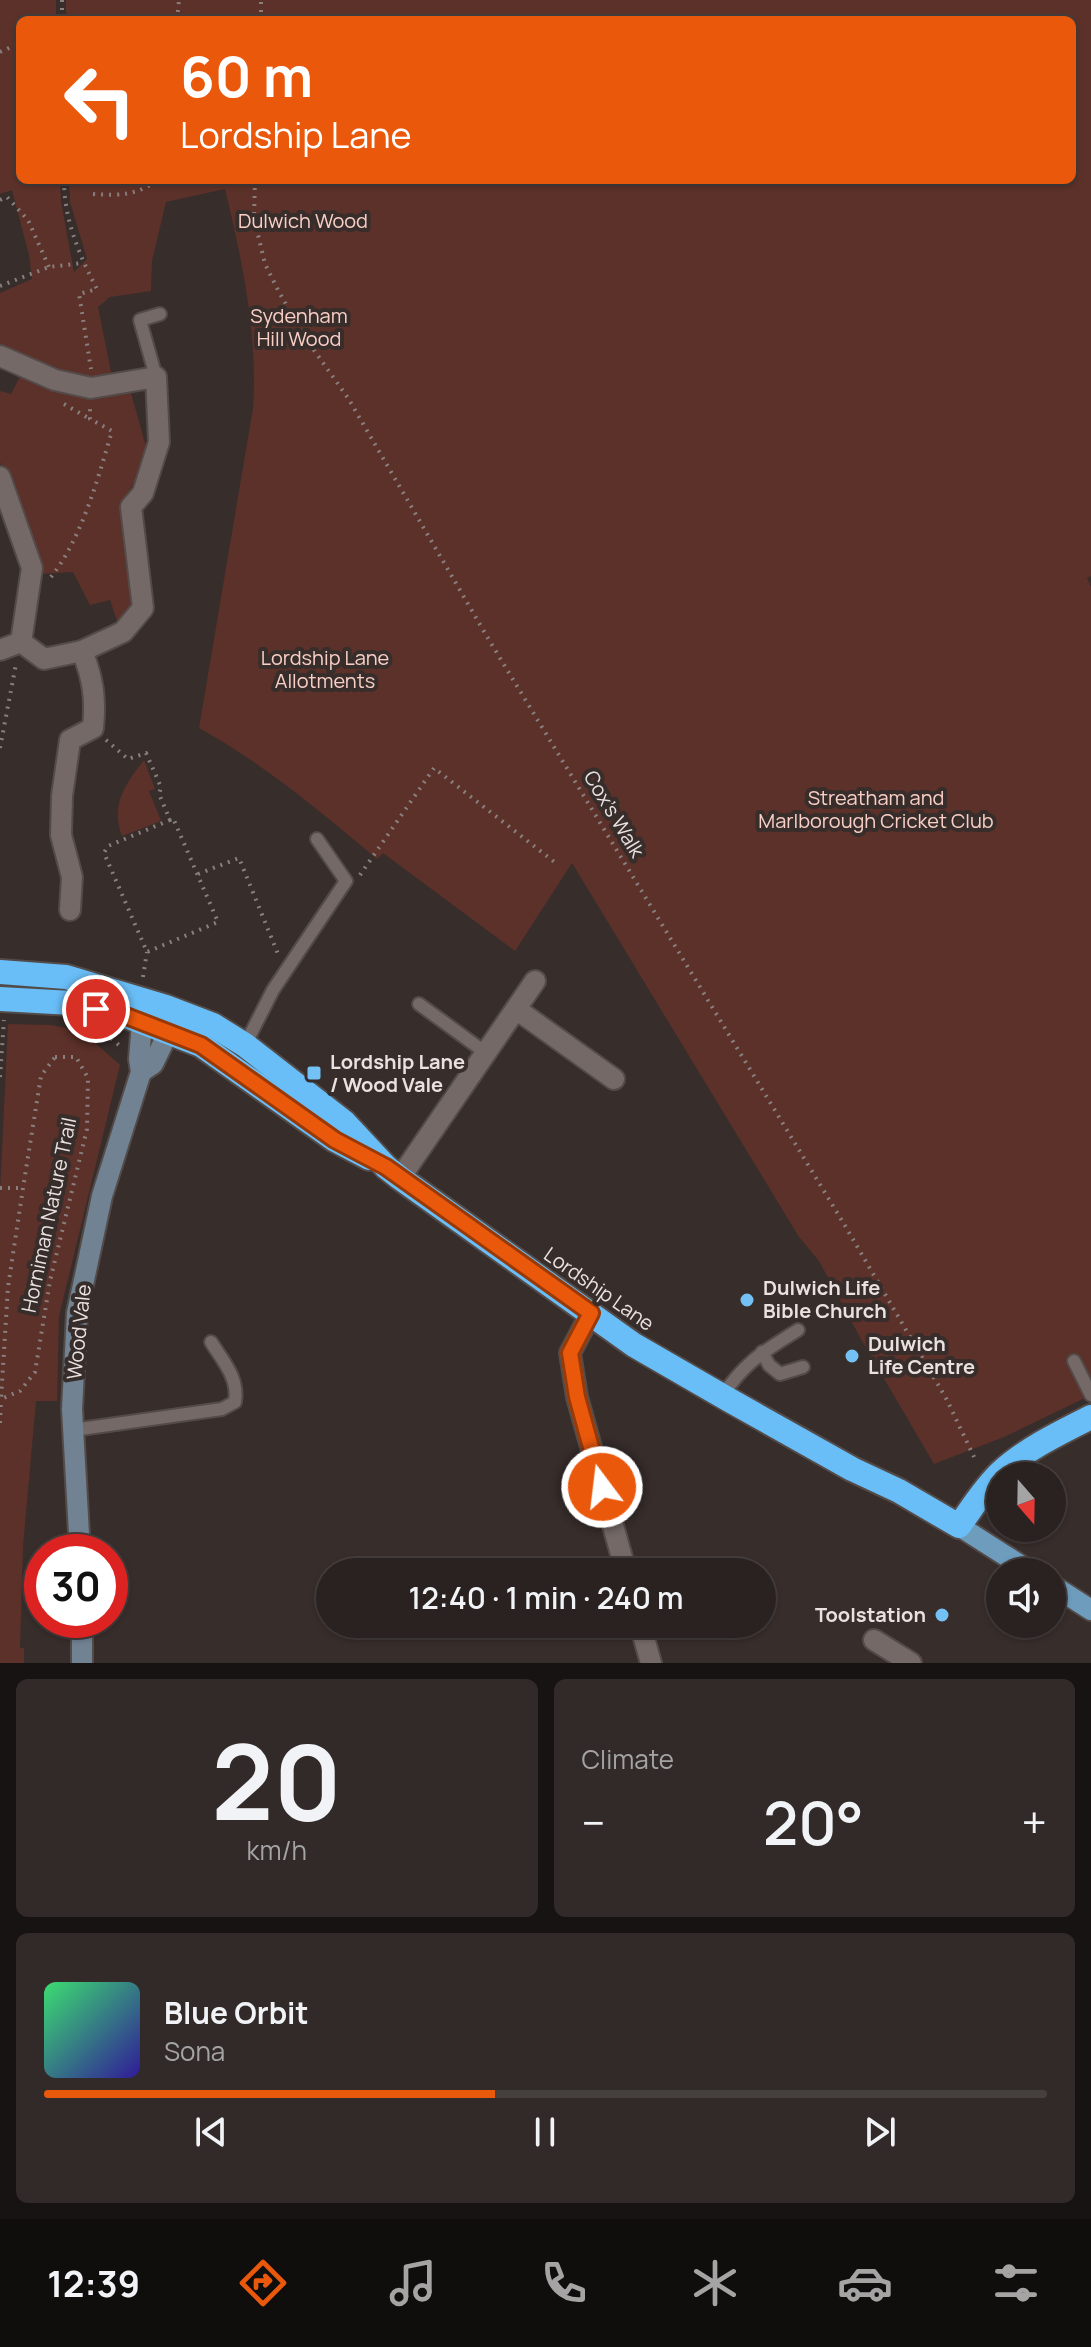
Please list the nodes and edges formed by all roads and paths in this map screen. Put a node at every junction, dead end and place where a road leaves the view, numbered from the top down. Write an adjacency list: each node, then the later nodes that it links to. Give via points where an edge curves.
1 (64, 184): 6 (path, via 64,203)
2 (152, 184): 4 (path, via 120,196)
3 (255, 184): 56 (path, Cox's Walk, via 254,218 265,264 279,292 348,398 844,1224 947,1400)
4 (93, 194)
5 (0, 200): 7 (path, via 7,197 28,220)
6 (83, 263): 7 (path); 12 (path, via 97,289 79,294)
7 (49, 267): 8 (path)
8 (0, 286)
9 (160, 314): 11 (lane, via 140,320)
10 (0, 356): 12 (street, via 55,380)
11 (156, 377): 12 (street); 17 (street, via 159,442 143,493 131,507 143,608 123,632)
12 (91, 380): 14 (path, via 90,419 112,431 100,472 64,561)
13 (0, 477): 14 (street, via 32,568)
14 (25, 605): 15 (street)
15 (21, 642): 16 (street); 17 (street, via 44,659); 19 (path)
16 (0, 650)
17 (82, 651): 18 (street, via 93,678)
18 (93, 728): 20 (path, via 128,759 146,753); 25 (street, via 70,740 62,796 61,835 72,877)
19 (0, 748)
20 (170, 820): 24 (path); 26 (path, via 108,846 104,853)
21 (317, 839): 28 (lane, via 346,881)
22 (372, 855): 23 (path, via 434,768)
23 (557, 864)
24 (198, 874): 26 (path, via 218,922); 28 (path, via 239,858)
25 (70, 910)
26 (147, 952): 27 (path)
27 (146, 964)
28 (285, 971): 36 (lane)
29 (0, 972): 36 (highway, Lordship Lane, via 66,977 166,1007 213,1025)
30 (535, 981): 32 (street)
31 (419, 1004): 37 (lane)
32 (516, 1009): 37 (street); 40 (street)
33 (2, 1011): 34 (highway, via 72,1003); 39 (path)
34 (142, 1022): 35 (highway); 38 (street, Wood Vale)
35 (168, 1033): 38 (street, Wood Vale, via 153,1064); 41 (highway, via 201,1045 335,1140)
36 (245, 1045): 41 (highway, Lordship Lane, via 344,1122)
37 (486, 1053): 41 (street)
38 (141, 1072): 55 (street, Wood Vale, via 102,1196 77,1313)
39 (0, 1077)
40 (614, 1079)
41 (393, 1172): 44 (highway, Lordship Lane)
42 (0, 1188): 43 (path)
43 (23, 1188): 52 (path, Horniman Nature Trail, via 8,1287); 52 (path, Horniman Nature Trail, via 41,1076 55,1057 76,1057 88,1078 87,1129 50,1281 35,1372 20,1391)
44 (591, 1313): 51 (highway, Lordship Lane, via 634,1345); 59 (street, via 570,1353 577,1397)
45 (798, 1330): 47 (lane)
46 (211, 1342): 55 (lane, via 232,1376 235,1402 222,1409)
47 (762, 1352): 49 (lane, via 780,1374); 51 (lane, via 739,1371)
48 (1074, 1361): 50 (lane)
49 (803, 1367)
50 (1091, 1395)
51 (722, 1396): 57 (highway, Lordship Lane)
52 (1, 1399): 54 (path, Horniman Nature Trail)
53 (1091, 1417): 57 (highway, via 1003,1470)
54 (0, 1423)
55 (73, 1430): 58 (street, Wood Vale)
56 (974, 1457)
57 (959, 1526): 60 (main road, Lordship Lane)
58 (79, 1534)
59 (622, 1558)
60 (1009, 1558)
61 (1066, 1594): 62 (main road)
62 (1091, 1610)
63 (82, 1638): 66 (street)
64 (644, 1638): 67 (street)
65 (874, 1640): 68 (street)
66 (82, 1663)
67 (651, 1663)
68 (911, 1663)

